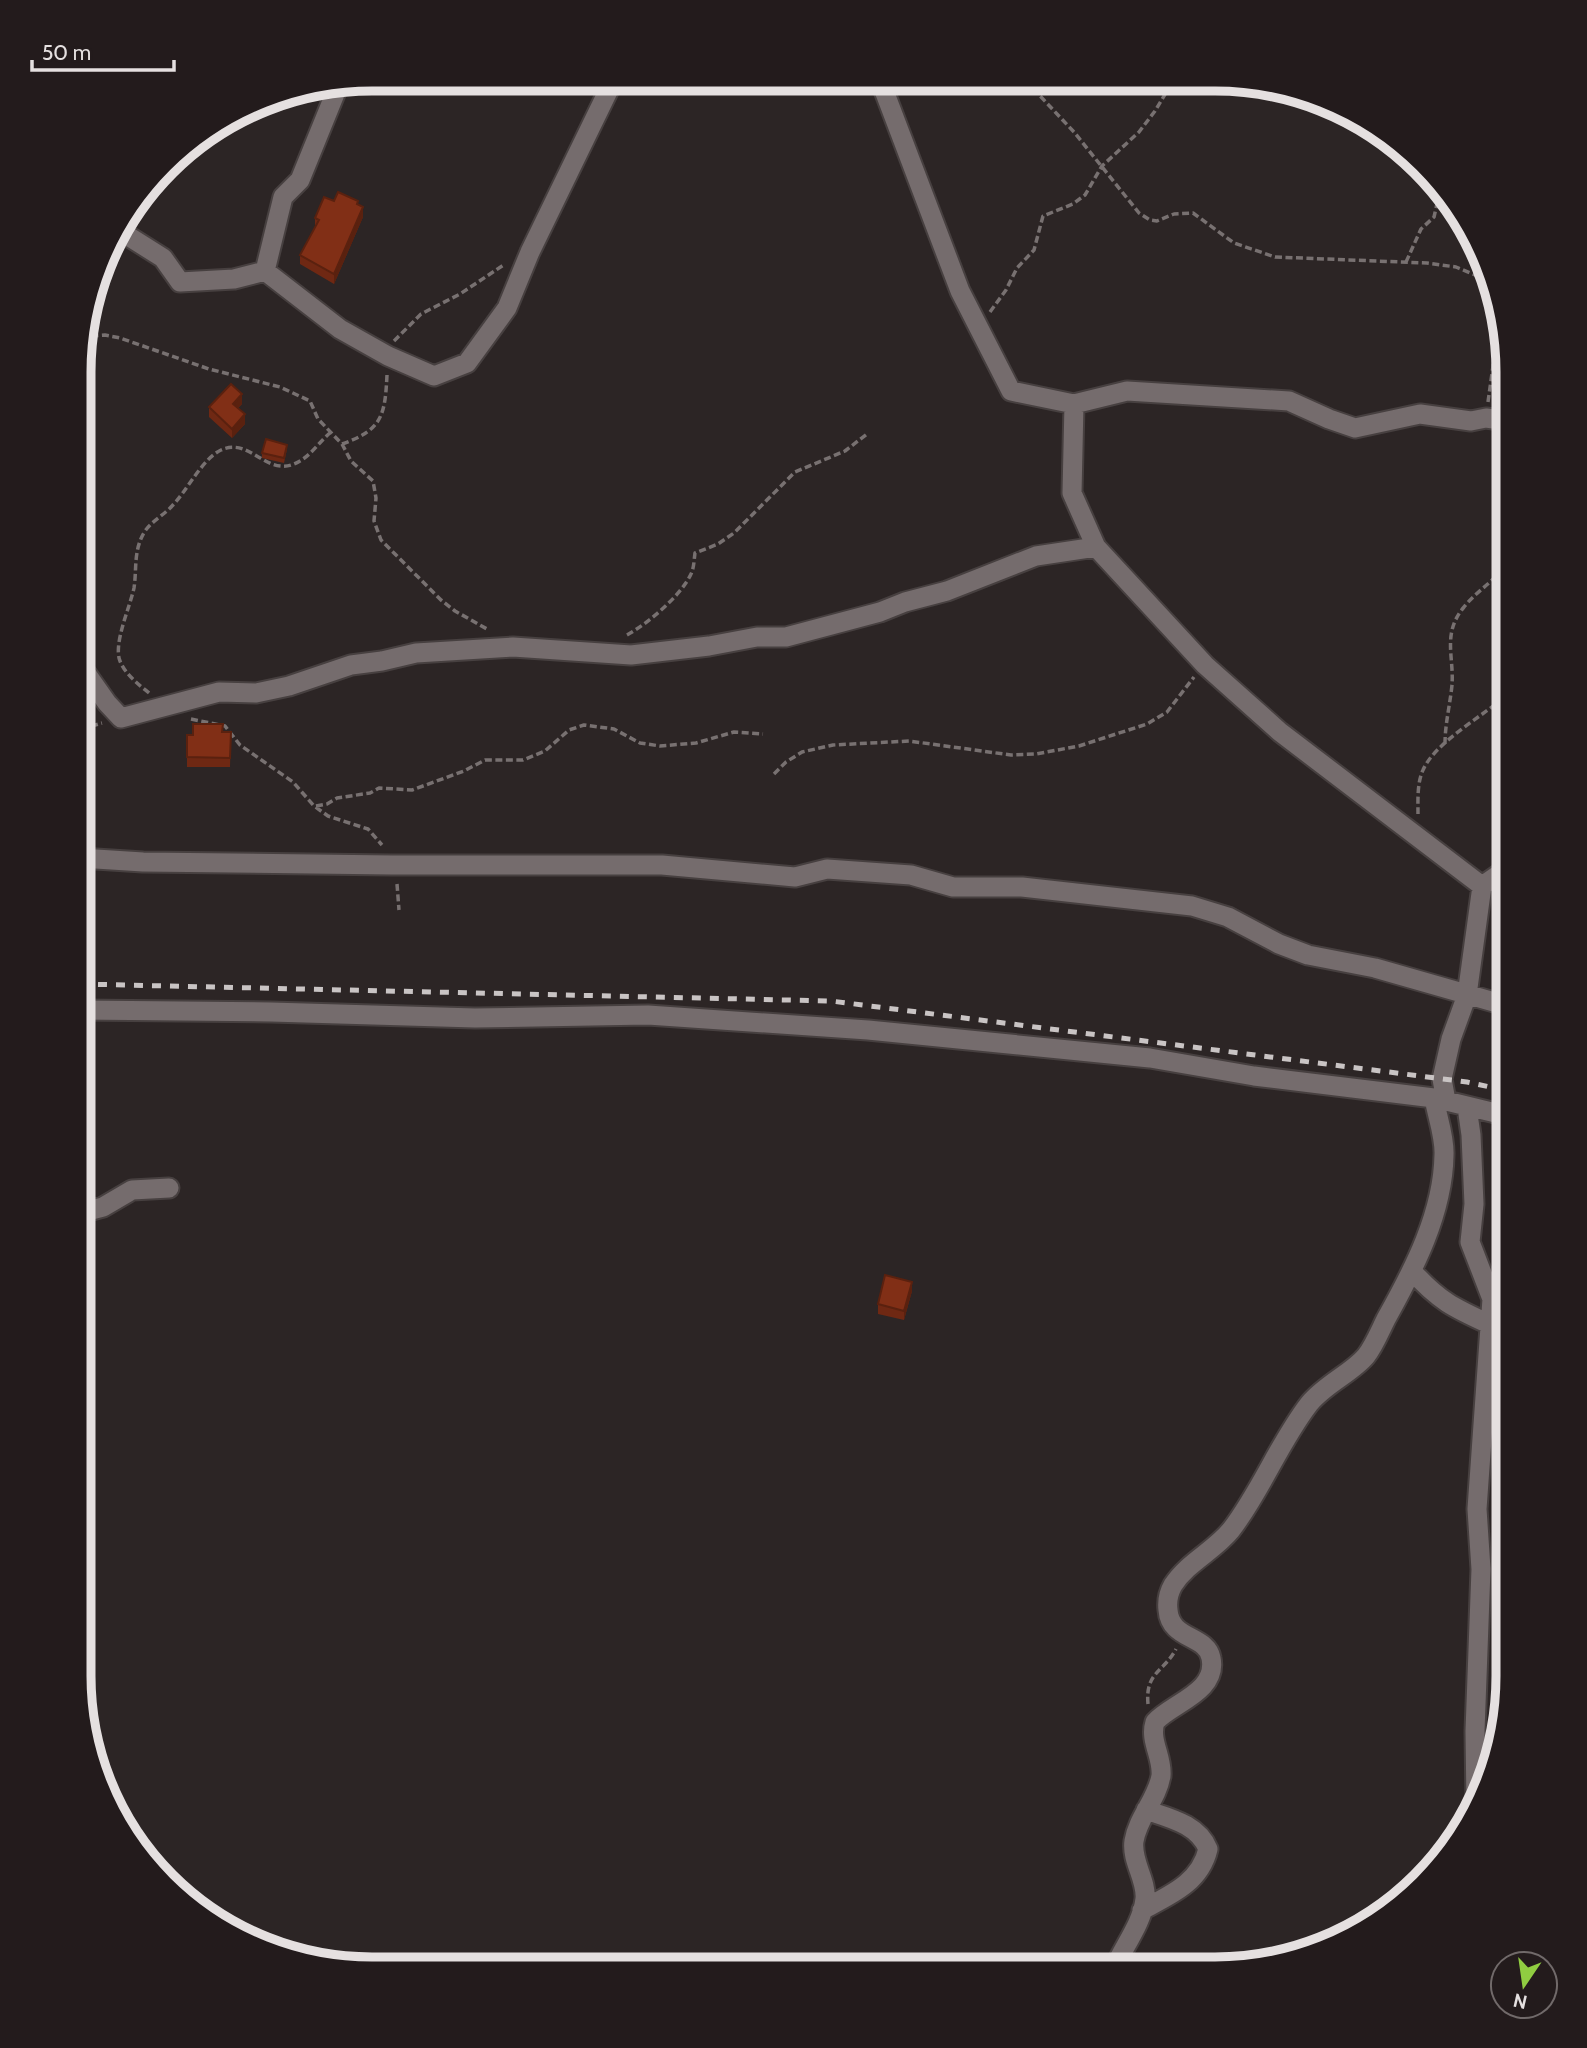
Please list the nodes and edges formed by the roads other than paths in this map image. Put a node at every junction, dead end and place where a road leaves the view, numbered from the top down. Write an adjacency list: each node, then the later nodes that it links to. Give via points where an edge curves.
1 (608, 91): 5 (street, via 507,308 467,363 434,376 388,356 340,329)
2 (884, 91): 6 (street, via 960,291 1011,391)
3 (335, 93): 5 (street, via 300,180 283,197)
4 (127, 235): 5 (street, via 163,258 180,282 234,279)
5 (265, 271)
6 (1073, 404): 7 (street, via 1127,391 1289,401 1355,428 1420,414); 8 (street, via 1072,493)
7 (1496, 419)
8 (1096, 547): 9 (street, via 1036,556 947,591 786,637 757,636 631,655 513,647 416,653 351,665 278,689 219,692 121,718); 12 (street, via 1205,665 1280,732)
9 (91, 680)
10 (91, 859): 13 (street, via 392,865 662,864 795,877 827,869 911,875 953,887 1022,887 1192,906 1228,917 1308,955 1375,968)
11 (1496, 876): 12 (street)
12 (1482, 886): 13 (street)
13 (1466, 995): 14 (street); 16 (street, via 1451,1039)
14 (1496, 1003)
15 (91, 1010): 16 (street, via 475,1018 648,1015 786,1024 1150,1058)
16 (1440, 1100): 17 (street); 21 (street, via 1445,1153 1440,1196)
17 (1467, 1107): 18 (street); 22 (street, via 1474,1194 1470,1236 1491,1292)
18 (1496, 1113)
19 (169, 1188): 20 (street, via 132,1190)
20 (91, 1210)
21 (1412, 1271): 22 (street, via 1451,1307); 24 (street, via 1366,1357 1310,1403 1231,1530 1171,1588 1168,1619 1208,1650 1211,1669 1198,1690 1155,1723 1153,1738 1161,1776)
22 (1489, 1324): 23 (street, via 1478,1509 1481,1569)
23 (1476, 1782)
24 (1146, 1810): 25 (street, via 1133,1846 1144,1891); 25 (street, via 1195,1831 1208,1849 1190,1882)
25 (1142, 1910): 26 (street)
26 (1120, 1957)

